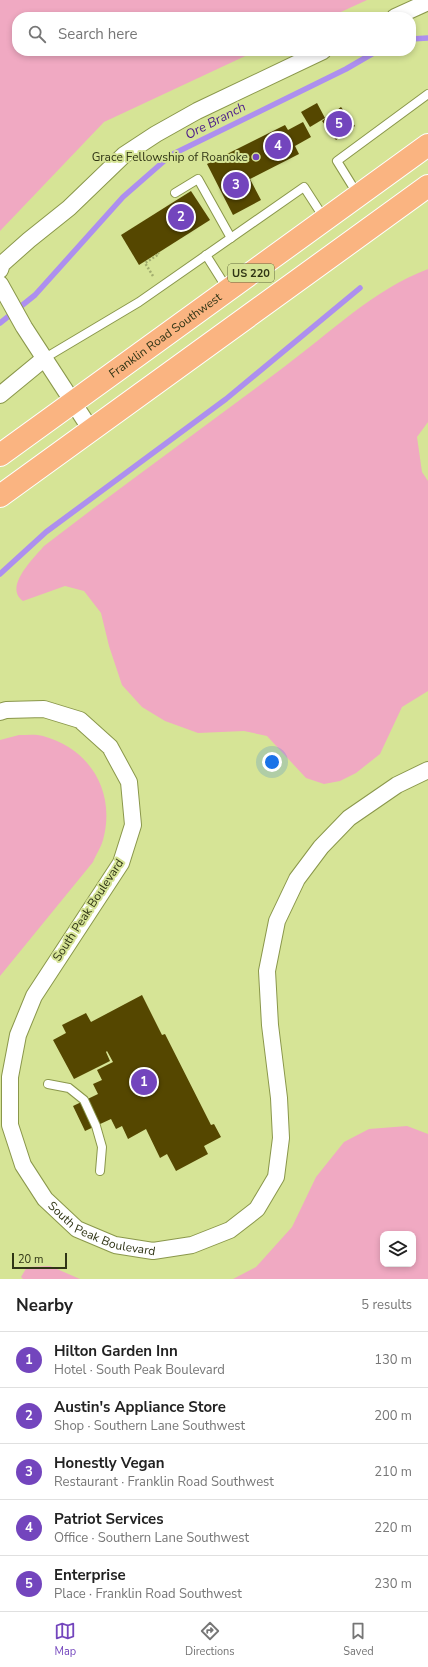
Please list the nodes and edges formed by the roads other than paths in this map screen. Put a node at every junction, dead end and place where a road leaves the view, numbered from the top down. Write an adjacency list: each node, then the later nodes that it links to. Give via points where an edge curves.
1 (428, 2): 2 (street)
2 (406, 12)
3 (312, 56): 12 (street, via 197,111 124,155 69,208 2,264)
4 (428, 94): 8 (lane, via 337,161)
5 (428, 145): 8 (highway, Franklin Road Southwest / US 220)
6 (427, 190): 18 (highway, US 220)
7 (176, 192): 10 (lane, via 198,179)
8 (359, 195): 9 (highway, Franklin Road Southwest / US 220)
9 (325, 220): 10 (lane, via 304,187); 14 (highway, Franklin Road Southwest / US 220)
10 (231, 238): 11 (lane)
11 (206, 255): 14 (lane); 15 (lane, via 139,302)
12 (0, 270)
13 (3, 288): 15 (street)
14 (228, 290): 17 (highway, Franklin Road Southwest / US 220)
15 (45, 358): 16 (street); 17 (street)
16 (0, 395)
17 (73, 402): 18 (street); 19 (highway, Franklin Road Southwest / US 220)
18 (91, 430): 20 (highway, US 220)
19 (0, 455)
20 (0, 496)
21 (0, 712): 22 (street, South Peak Boulevard, via 44,709 80,720 110,747 129,782 133,825 121,863 38,989 18,1035 10,1077 10,1125 23,1166 45,1199 77,1229 115,1245 153,1251 192,1245 230,1230 257,1209 276,1177 280,1138 279,1098 270,1025 267,971 277,921 297,879 321,847 349,818 397,785)
22 (428, 770)
23 (48, 1084): 24 (lane, via 69,1088 84,1100 102,1146)
24 (100, 1171)

